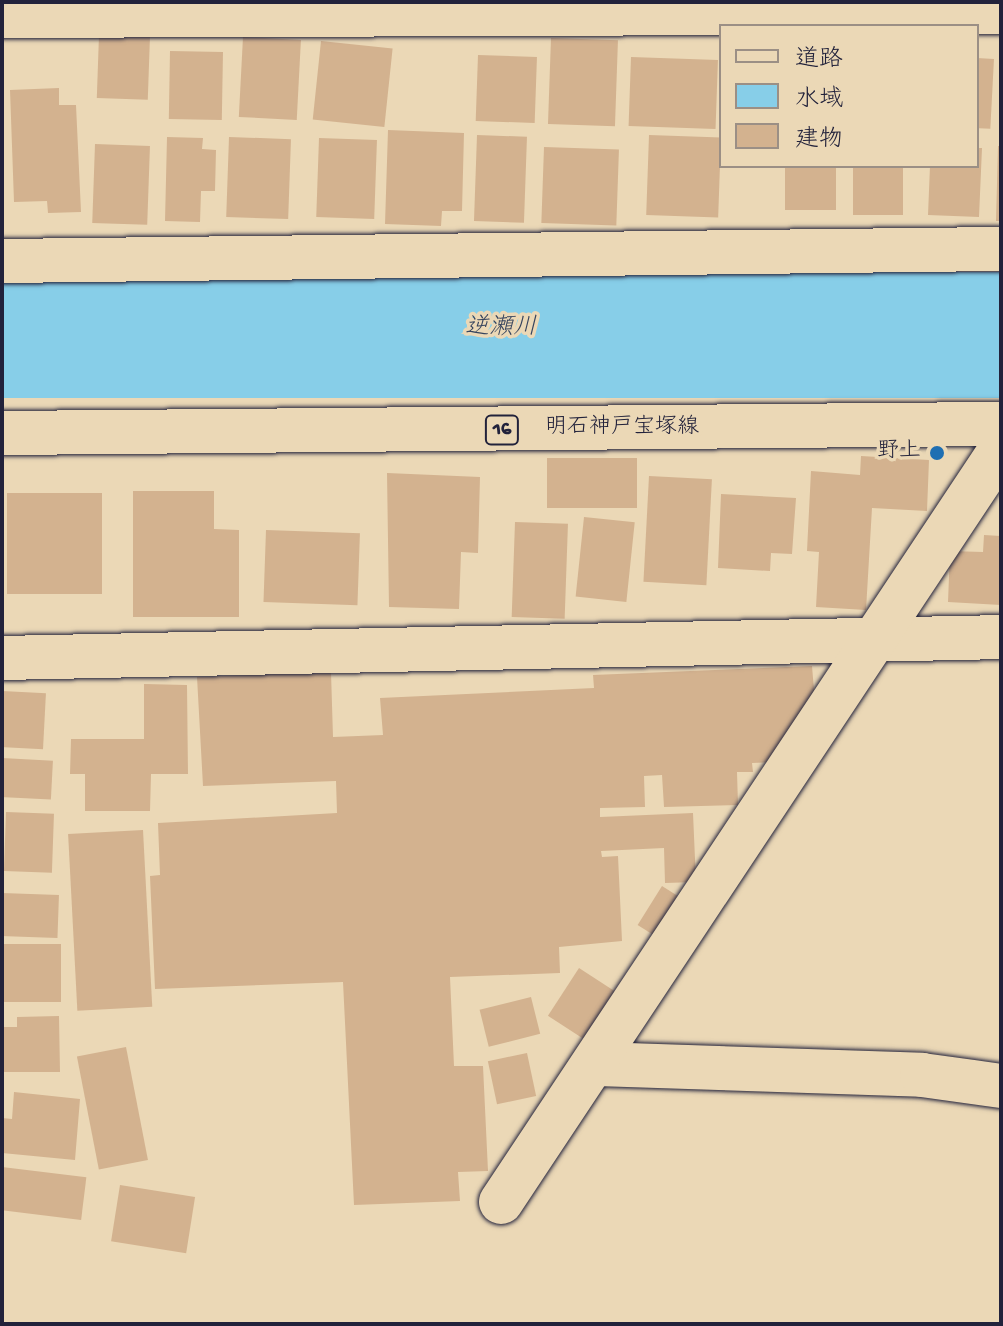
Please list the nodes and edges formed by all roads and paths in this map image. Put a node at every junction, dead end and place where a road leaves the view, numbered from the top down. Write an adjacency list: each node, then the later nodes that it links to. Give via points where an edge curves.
1 (627, 7): 2 (street); 3 (street)
2 (1001, 12)
3 (2, 16)
4 (1001, 249): 5 (street)
5 (2, 261)
6 (1001, 424): 7 (street, 明石神戸宝塚線 / 16)
7 (2, 433)
8 (1001, 449): 10 (street)
9 (1001, 637): 10 (street)
10 (872, 639): 11 (street); 12 (street)
11 (2, 658)
12 (597, 1064): 13 (street, via 922,1075); 14 (street)
13 (1001, 1086)
14 (501, 1202)

